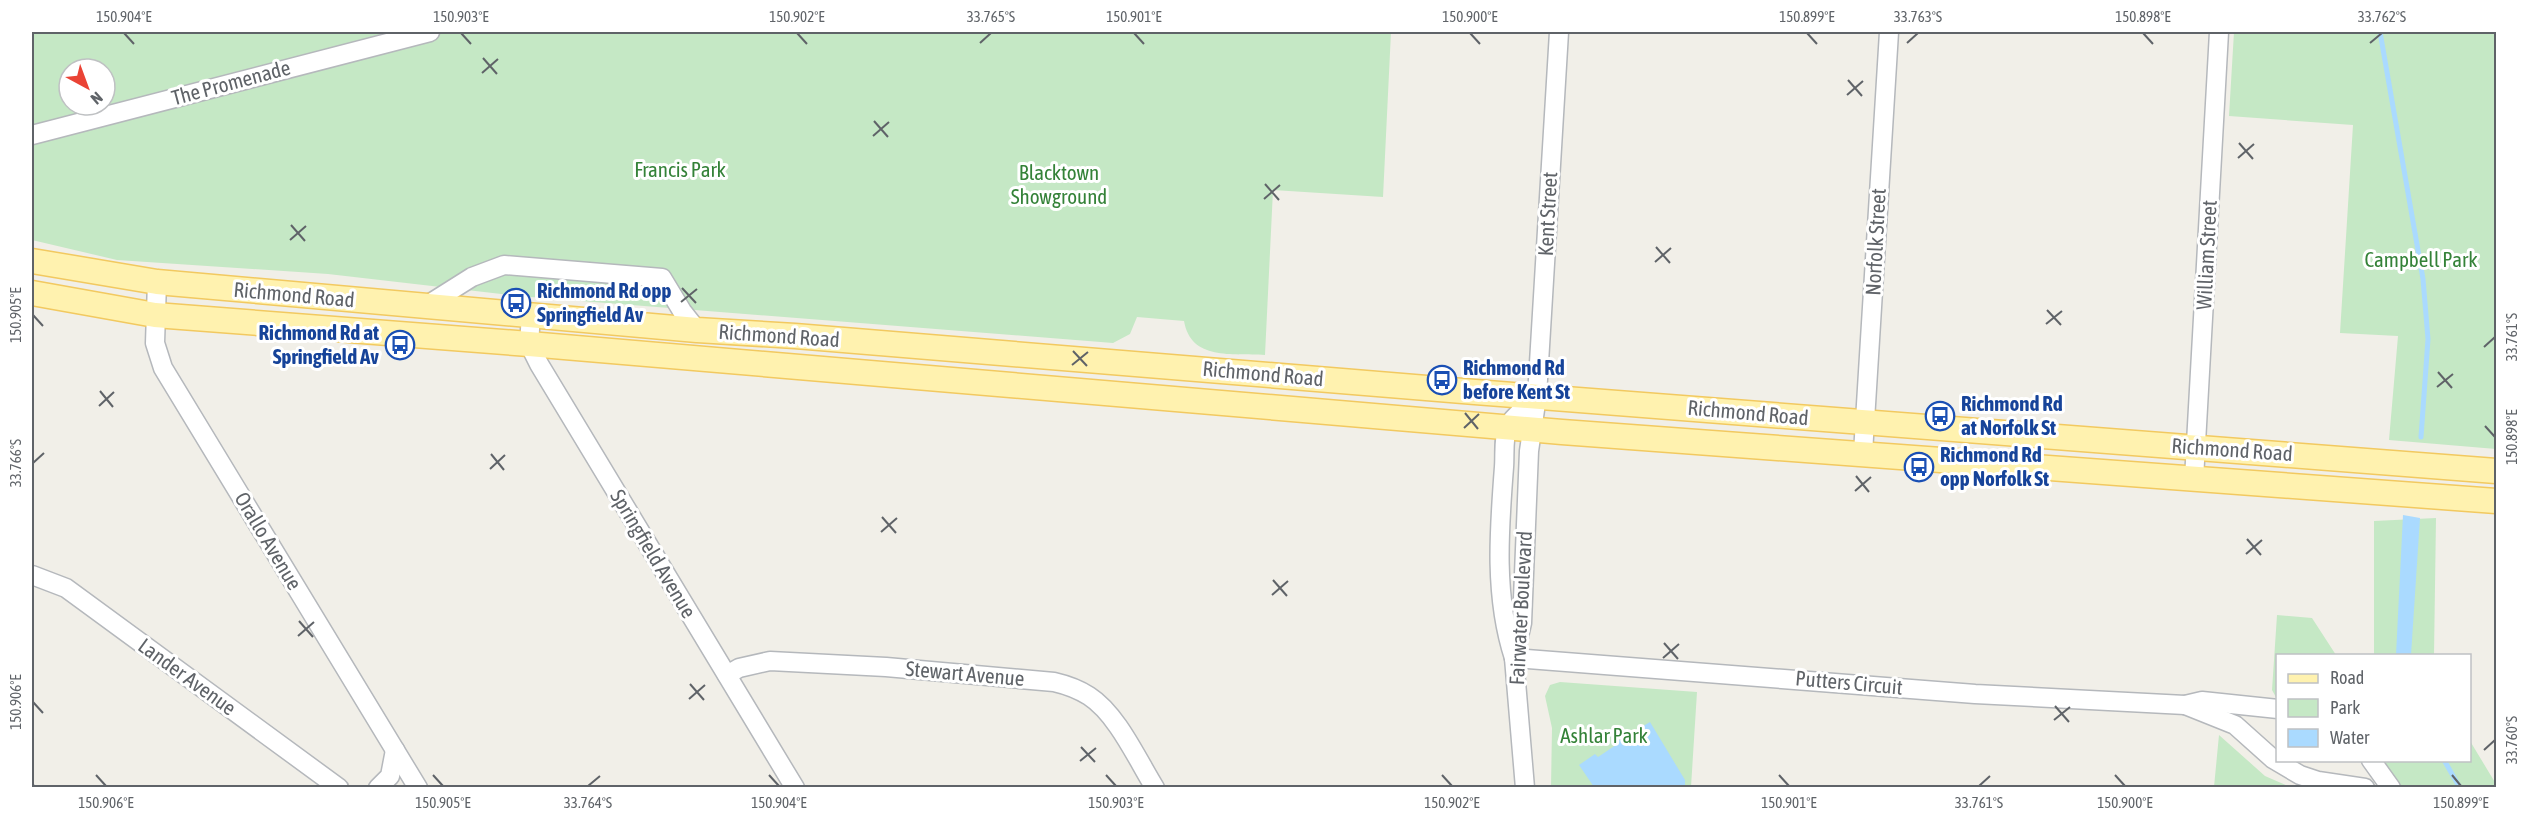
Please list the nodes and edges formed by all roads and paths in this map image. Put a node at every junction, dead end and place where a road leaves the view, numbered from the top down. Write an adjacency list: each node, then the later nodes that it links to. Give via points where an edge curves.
1 (430, 32): 5 (street, The Promenade)
2 (1559, 32): 14 (street, Kent Street)
3 (1888, 32): 15 (street, Norfolk Street)
4 (2219, 32): 18 (street, William Street)
5 (32, 135)
6 (32, 261): 7 (main road, Richmond Road)
7 (157, 282): 9 (main road, Richmond Road); 10 (street, Orallo Avenue)
8 (38, 296): 10 (main road, Richmond Road)
9 (426, 306): 11 (main road, Richmond Road); 12 (street, via 472,277 504,265 662,278)
10 (155, 315): 13 (main road, Richmond Road); 28 (street, Orallo Avenue, via 155,343 163,368)
11 (531, 315): 12 (main road, Richmond Road); 13 (street)
12 (697, 330): 14 (main road, Richmond Road)
13 (529, 344): 16 (main road, Richmond Road); 25 (street, Springfield Avenue)
14 (1537, 396): 15 (main road, Richmond Road); 16 (street); 17 (street, Kent Street)
15 (1865, 422): 18 (main road, Richmond Road); 19 (street, Norfolk Street)
16 (1508, 426): 17 (main road, Richmond Road); 24 (street, via 1500,566 1503,625)
17 (1534, 429): 19 (main road, Richmond Road); 24 (street, Fairwater Boulevard, via 1529,451 1522,623)
18 (2196, 448): 20 (main road, Richmond Road); 21 (street, William Street)
19 (1863, 453): 21 (main road, Richmond Road)
20 (2496, 471)
21 (2194, 479): 22 (main road, Richmond Road)
22 (2496, 501)
23 (32, 575): 32 (street, Lander Avenue, via 66,588)
24 (1514, 658): 26 (street, Putters Circuit, via 1975,694); 37 (street, Fairwater Boulevard)
25 (727, 675): 35 (street, Springfield Avenue); 36 (street, Stewart Avenue, via 748,665 770,661 886,667 1074,687 1090,696 1115,722)
26 (2184, 705): 27 (street, Putters Circuit, via 2202,701); 29 (street, Putters Circuit, via 2235,725)
27 (2276, 709)
28 (395, 750): 33 (street, via 390,776); 34 (street, Orallo Avenue)
29 (2276, 761)
30 (2278, 762): 38 (street, Putters Circuit, via 2318,781)
31 (2372, 762): 39 (street)
32 (339, 788)
33 (378, 788)
34 (418, 788)
35 (795, 788)
36 (1155, 788)
37 (1525, 788)
38 (2365, 788)
39 (2391, 788)

